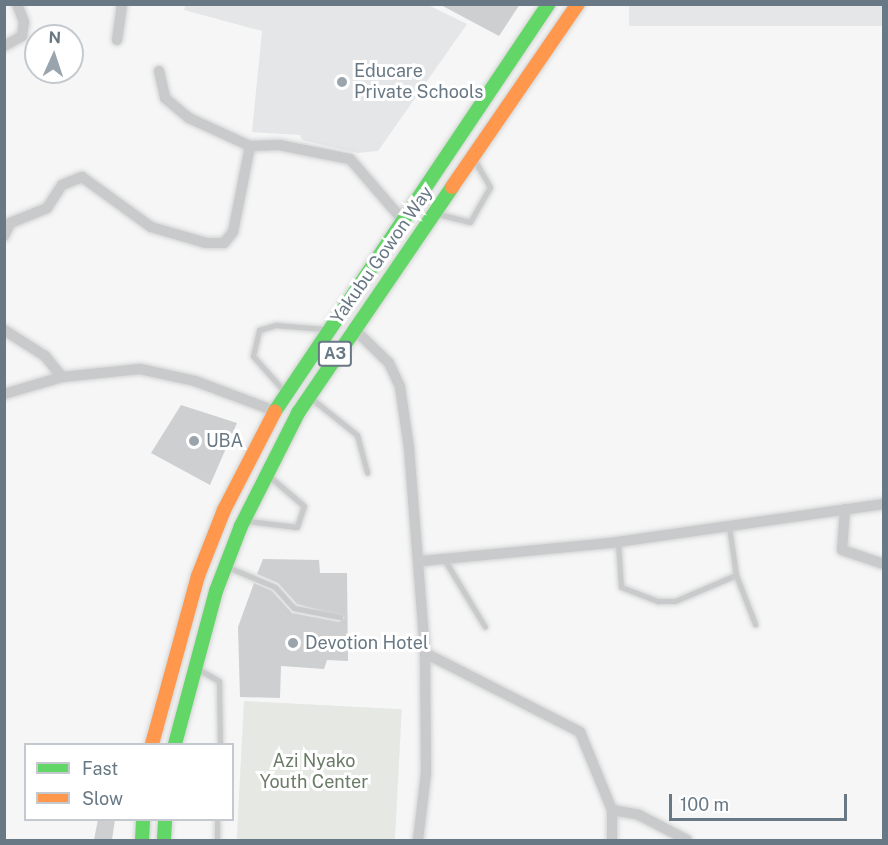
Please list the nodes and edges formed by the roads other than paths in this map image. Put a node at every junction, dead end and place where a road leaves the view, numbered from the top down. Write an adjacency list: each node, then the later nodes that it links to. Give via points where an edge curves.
1 (17, 4): 6 (street, via 24,22 22,36)
2 (122, 4): 5 (street)
3 (548, 4): 11 (highway, Yakubu Gowon Way / A3)
4 (578, 4): 9 (highway, Yakubu Gowon Way / A3)
5 (117, 40)
6 (4, 46)
7 (159, 71): 8 (street, via 165,98 189,118)
8 (250, 146): 11 (street, via 279,145 350,159); 12 (street, via 233,232 224,243 206,243 151,227 82,177 62,185 47,208 10,223)
9 (472, 157): 10 (highway, Yakubu Gowon Way / A3); 10 (lane, via 491,182 470,222)
10 (433, 212): 13 (highway, Yakubu Gowon Way / A3)
11 (401, 218): 14 (highway, Yakubu Gowon Way / A3)
12 (4, 236)
13 (352, 328): 19 (highway, Yakubu Gowon Way / A3); 29 (street, via 389,363 400,387)
14 (325, 329): 17 (highway, Yakubu Gowon Way / A3); 17 (lane, via 275,325 259,330 252,350 255,362)
15 (4, 330): 16 (street, via 45,356)
16 (62, 377): 18 (street); 20 (street, via 119,369 162,372)
17 (286, 392): 20 (highway, Yakubu Gowon Way / A3)
18 (4, 394)
19 (308, 396): 21 (lane, via 348,424 363,449); 22 (highway, Yakubu Gowon Way / A3)
20 (275, 411): 38 (highway, Yakubu Gowon Way / A3, via 224,510)
21 (367, 473)
22 (266, 474): 25 (highway, Yakubu Gowon Way / A3); 25 (lane, via 304,506 297,527)
23 (884, 504): 24 (street)
24 (845, 509): 26 (street); 30 (street, via 842,550)
25 (244, 520): 31 (highway, Yakubu Gowon Way / A3)
26 (729, 526): 27 (street); 32 (lane)
27 (618, 542): 28 (street); 32 (lane, via 621,586 658,601 675,600)
28 (444, 559): 29 (street); 35 (lane)
29 (422, 561): 36 (street)
30 (884, 564)
31 (225, 566): 33 (lane, via 275,587 294,608); 37 (highway, Yakubu Gowon Way / A3)
32 (736, 575): 34 (lane)
33 (340, 617)
34 (754, 624)
35 (485, 627)
36 (425, 653): 43 (street, via 580,732); 50 (street, via 426,773)
37 (192, 669): 39 (highway, Yakubu Gowon Way / A3); 42 (lane, via 219,681)
38 (167, 679): 39 (highway); 40 (highway, Yakubu Gowon Way / A3)
39 (187, 686): 41 (highway, Yakubu Gowon Way / A3)
40 (152, 743)
41 (175, 743)
42 (220, 743)
43 (612, 810): 51 (street); 52 (street, via 639,815)
44 (143, 821): 47 (highway)
45 (165, 821): 48 (highway)
46 (217, 821): 49 (lane)
47 (142, 840)
48 (164, 840)
49 (216, 840)
50 (418, 840)
51 (612, 840)
52 (687, 840)

